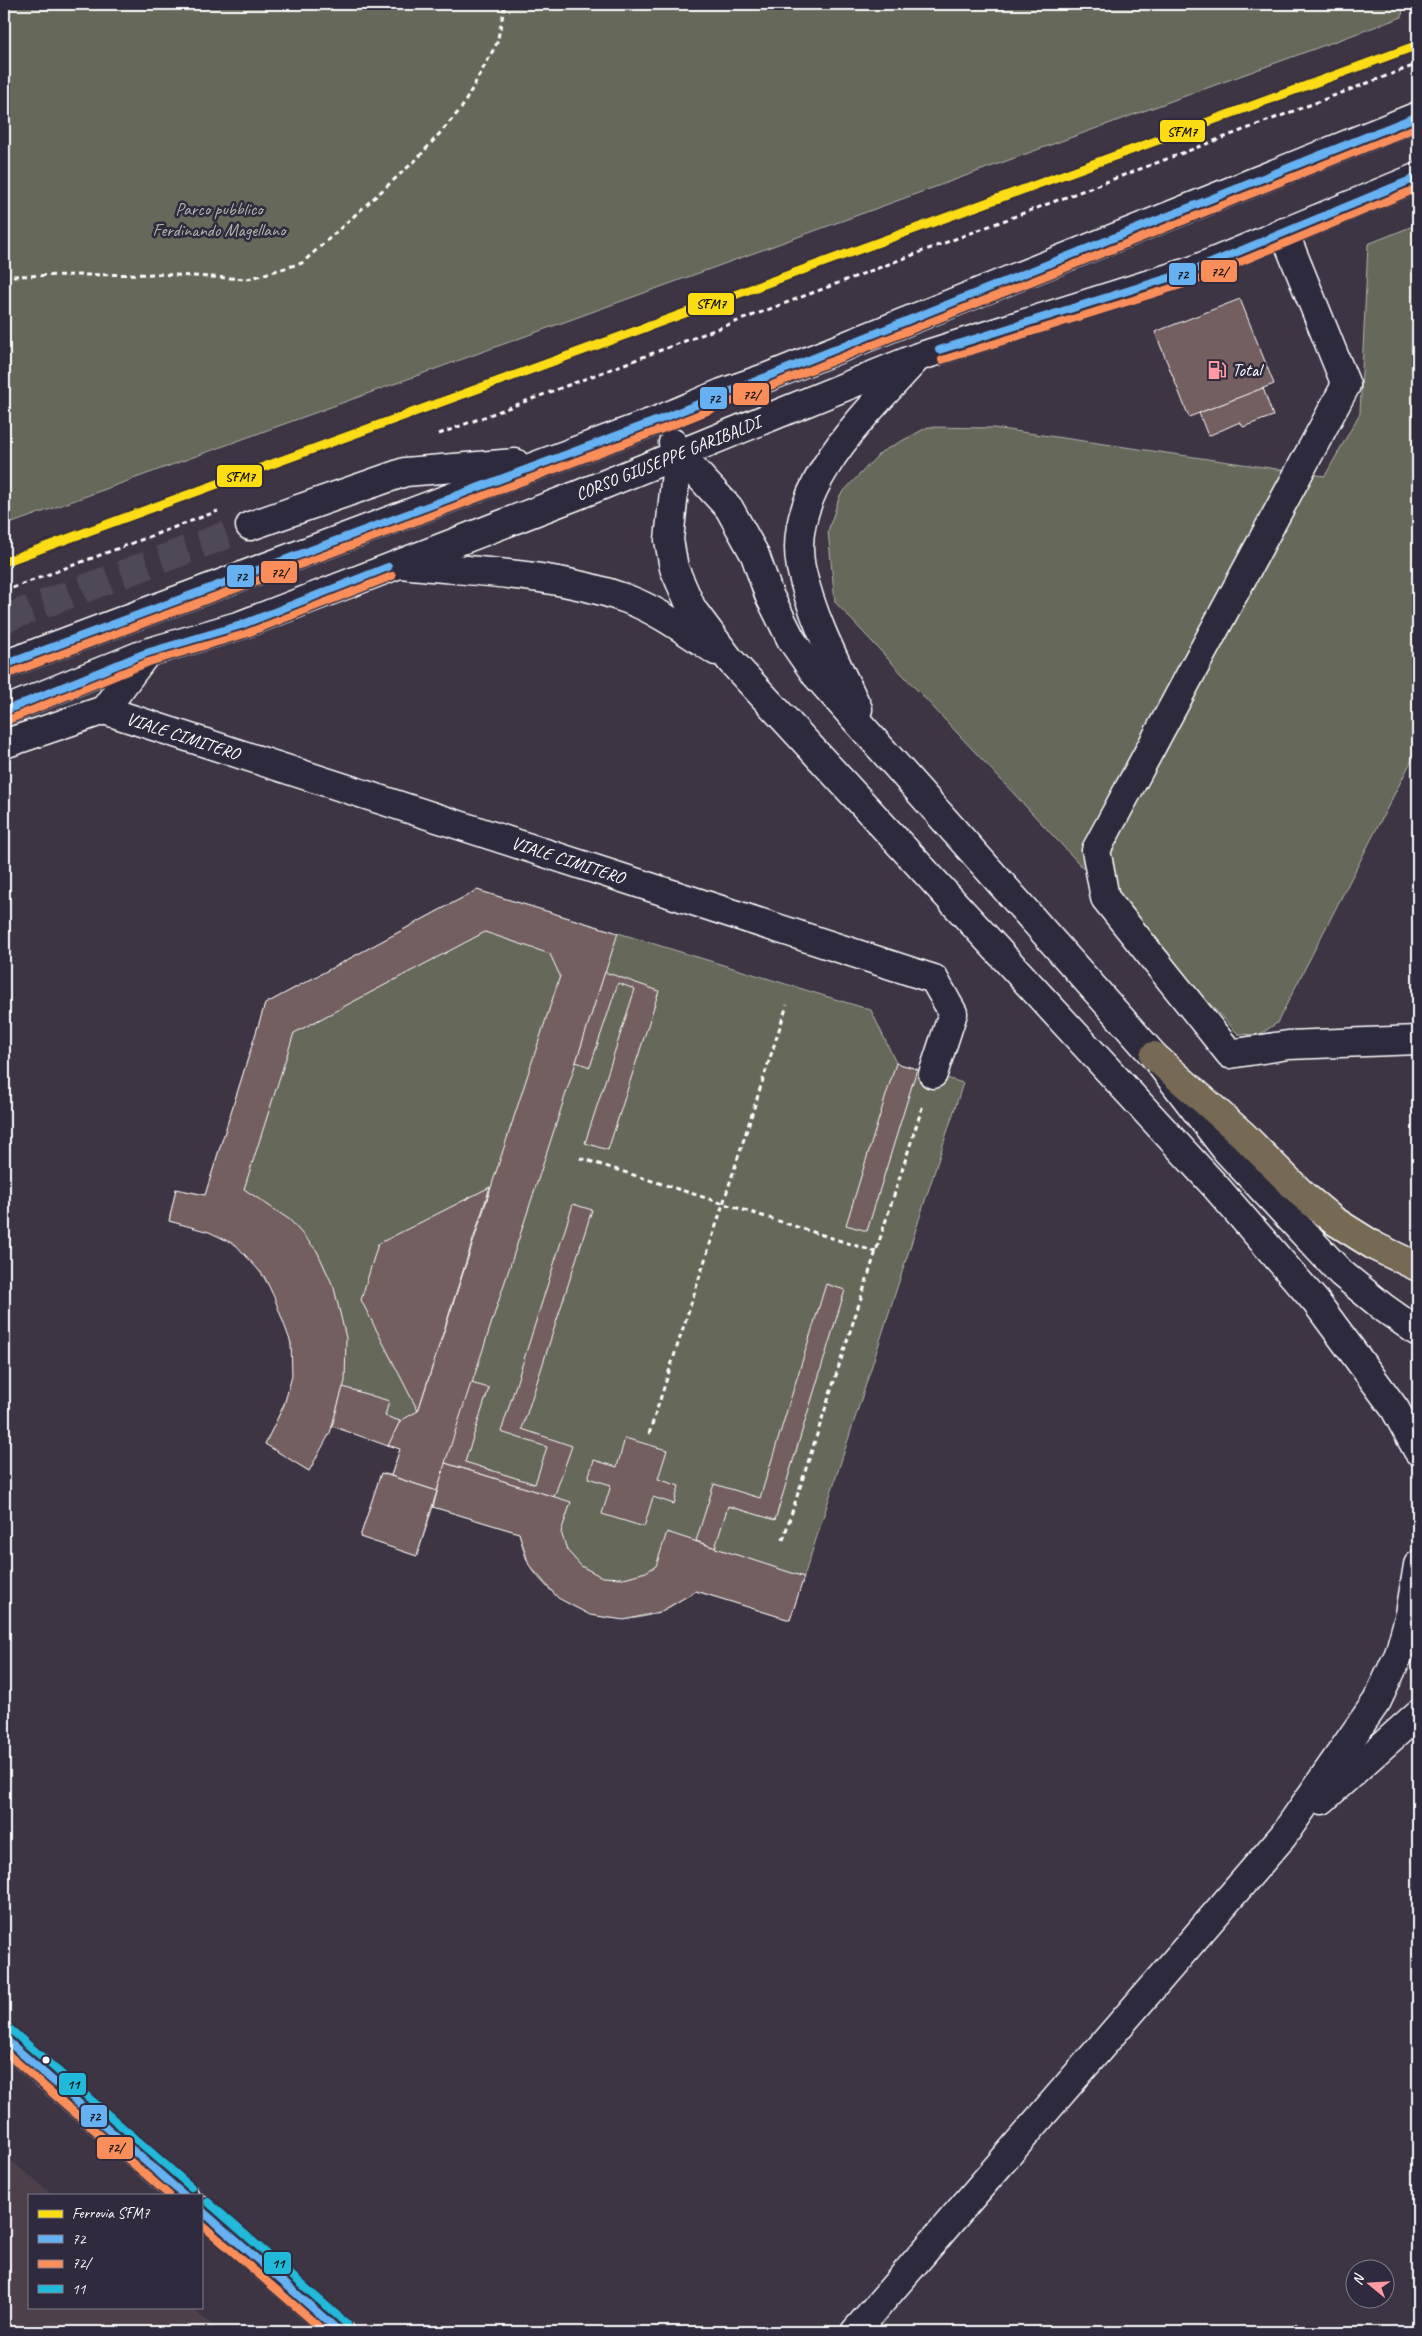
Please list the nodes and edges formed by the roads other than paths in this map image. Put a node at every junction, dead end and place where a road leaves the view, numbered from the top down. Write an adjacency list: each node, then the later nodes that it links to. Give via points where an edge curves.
1 (1418, 116): 5 (street)
2 (1418, 177): 3 (street, CORSO GIUSEPPE GARIBALDI)
3 (1284, 232): 4 (street, CORSO GIUSEPPE GARIBALDI, via 1194,270); 17 (street, via 1346,385 1096,850 1105,898 1230,1054 1288,1045)
4 (918, 357): 6 (street, CORSO GIUSEPPE GARIBALDI); 15 (street, via 848,435 823,470 809,500 801,529 801,566 814,614)
5 (661, 420): 6 (street); 7 (street)
6 (678, 453): 9 (street, CORSO GIUSEPPE GARIBALDI); 11 (street, via 669,540 674,568 692,609); 15 (street, via 729,508 755,555 791,639 816,675)
7 (549, 460): 8 (street, via 405,472); 12 (street)
8 (250, 526)
9 (397, 564): 10 (street, CORSO GIUSEPPE GARIBALDI, via 241,625); 11 (street, via 587,586 628,600 666,619)
10 (146, 653): 13 (street); 14 (street, CORSO GIUSEPPE GARIBALDI)
11 (730, 660): 22 (street, via 1209,1180 1316,1302 1395,1409)
12 (4, 665)
13 (104, 710): 16 (street); 19 (street, VIALE CIMITERO, via 934,979 953,1013)
14 (4, 711)
15 (871, 738): 18 (street)
16 (4, 744)
17 (1418, 1040)
18 (1154, 1056): 20 (highway, via 1333,1220); 21 (street, via 1227,1151 1341,1273)
19 (933, 1074)
20 (1418, 1267)
21 (1418, 1332)
22 (1418, 1451)
23 (1418, 1565): 25 (street, via 1399,1654 1377,1701)
24 (1418, 1714): 25 (street)
25 (1283, 1836): 30 (street)
26 (4, 2038): 27 (street)
27 (183, 2194)
28 (202, 2211): 29 (street)
29 (340, 2332)
30 (855, 2332)

